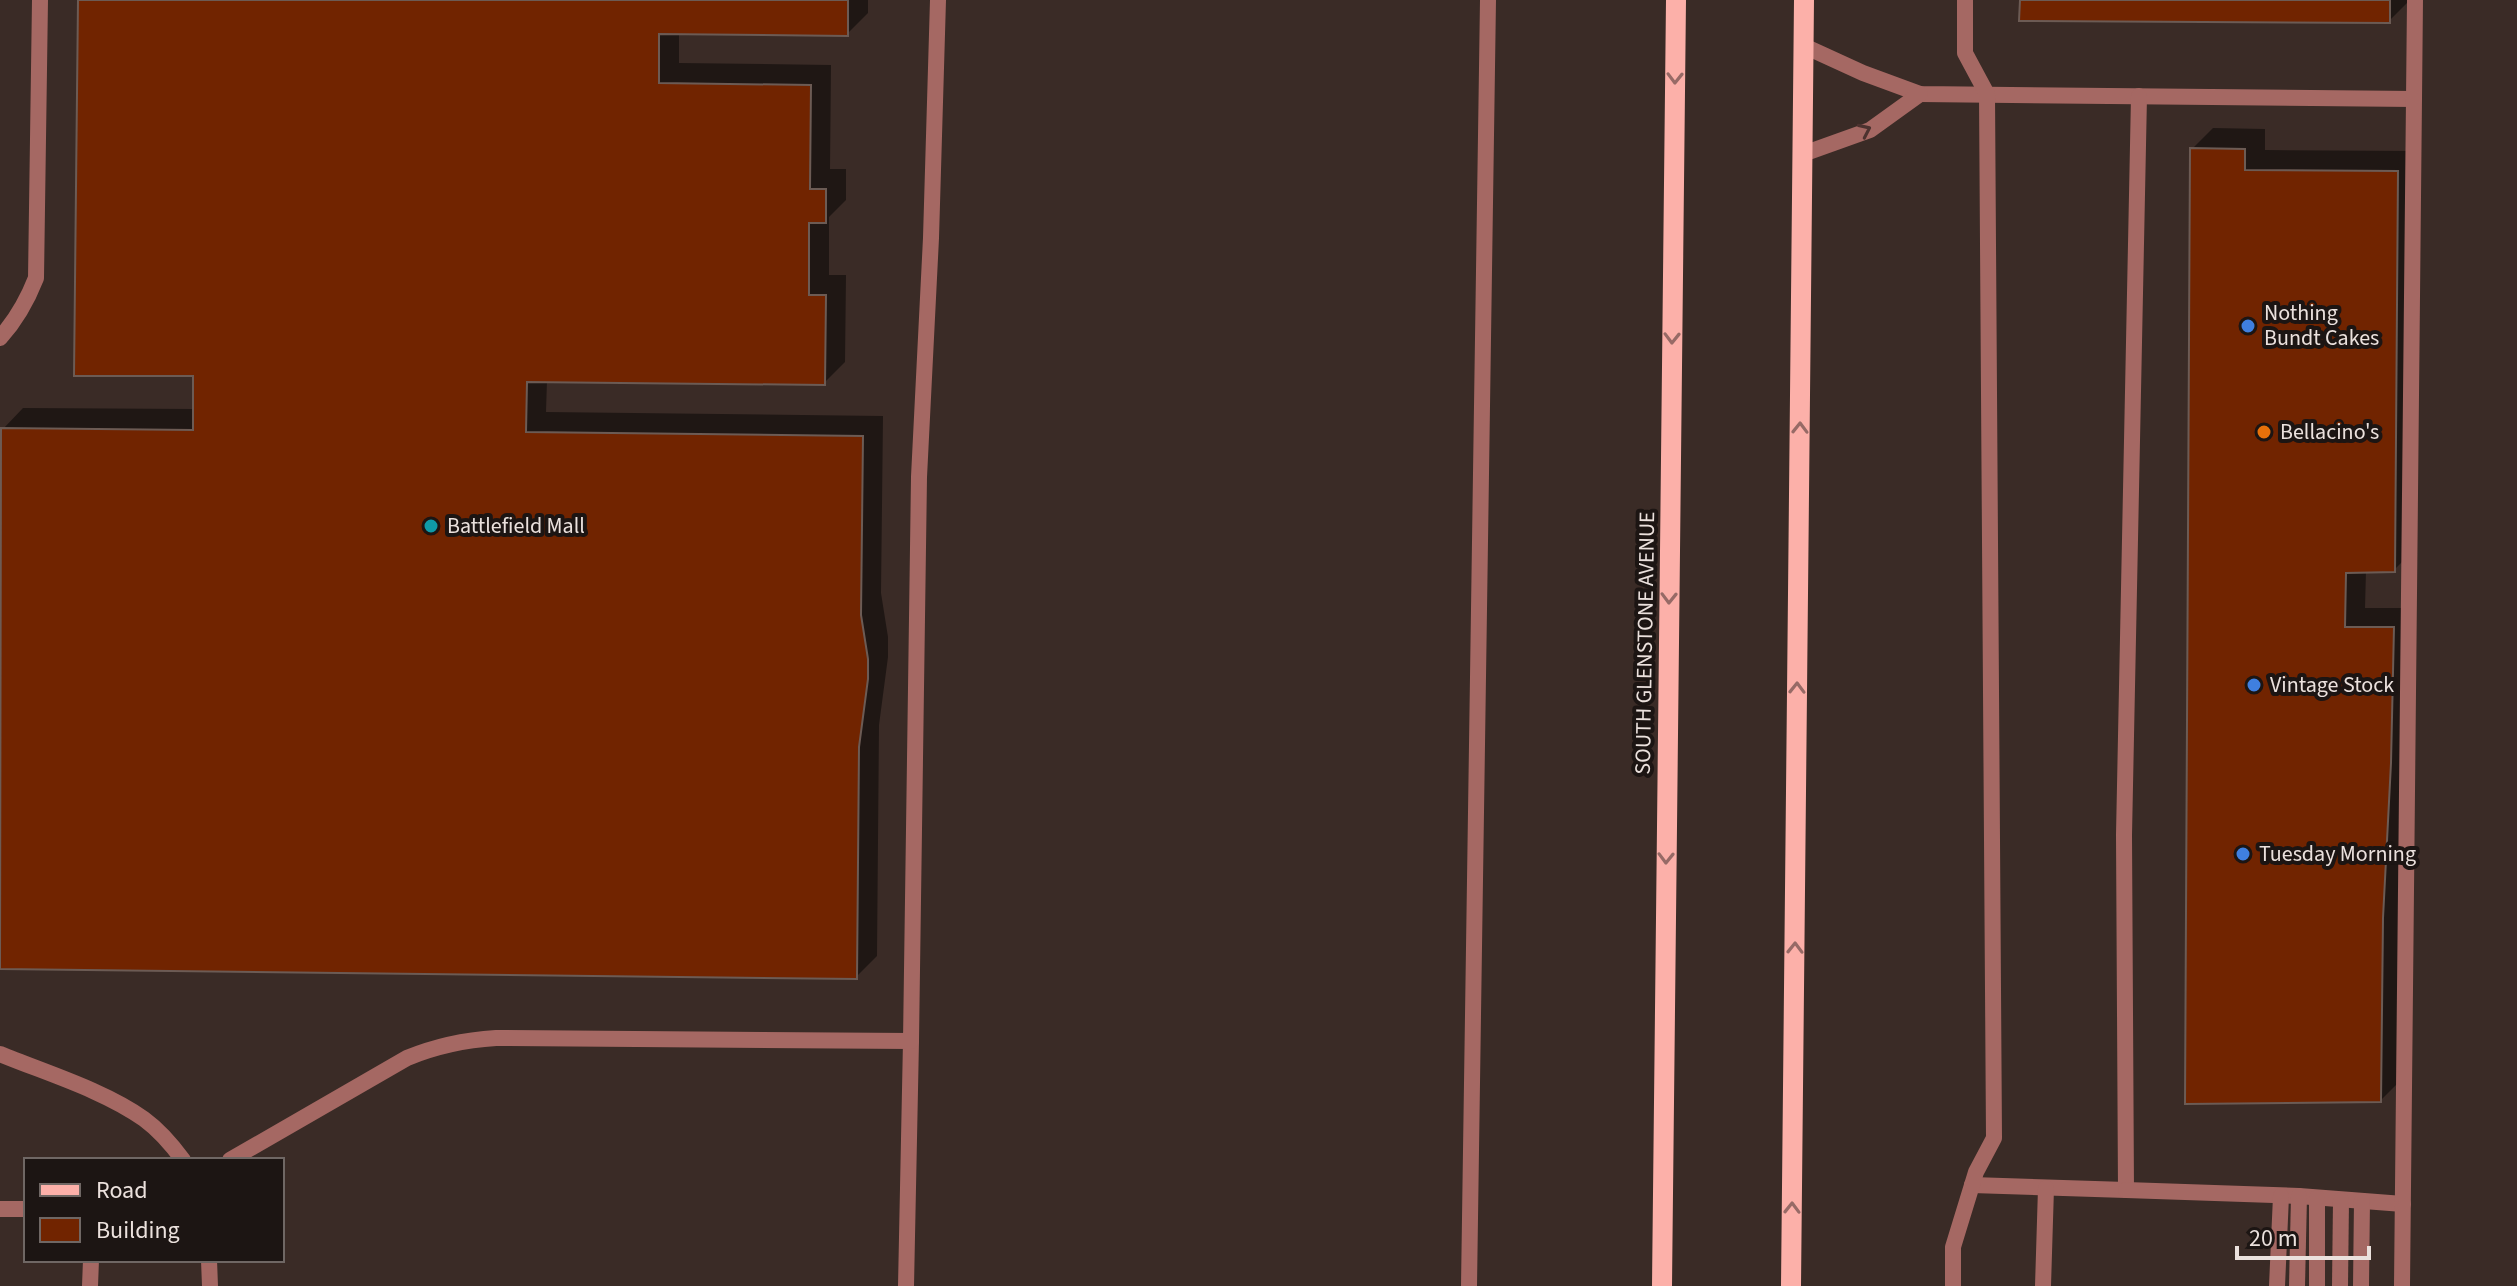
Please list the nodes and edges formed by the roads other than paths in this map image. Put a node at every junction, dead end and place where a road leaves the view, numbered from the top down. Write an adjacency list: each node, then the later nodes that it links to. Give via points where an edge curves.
1 (40, 0): 14 (street, via 36,278 15,321)
2 (938, 0): 15 (street, via 919,477)
3 (1488, 0): 35 (street)
4 (1676, 0): 36 (main road, SOUTH GLENSTONE AVENUE, one-way to 36)
5 (1804, 0): 8 (main road)
6 (1965, 0): 10 (street, via 1965,53)
7 (2415, 0): 12 (street)
8 (1804, 46): 9 (street); 13 (main road)
9 (1920, 94): 10 (street); 13 (street, one-way to 9, via 1870,130)
10 (1987, 94): 11 (street); 19 (street, via 1994,1138)
11 (2139, 96): 12 (street); 21 (street, via 2124,835)
12 (2414, 99): 27 (street)
13 (1803, 154): 37 (main road, one-way to 13)
14 (0, 338)
15 (911, 1041): 18 (street, via 465,1040 407,1058); 34 (street)
16 (0, 1054): 17 (street, via 120,1104 146,1120)
17 (181, 1158)
18 (233, 1158)
19 (1972, 1185): 20 (street); 38 (street, via 1953,1247)
20 (2046, 1188): 21 (street); 39 (street)
21 (2126, 1190): 22 (street)
22 (2281, 1196): 23 (street); 40 (street)
23 (2299, 1196): 24 (street); 41 (street)
24 (2317, 1198): 25 (street); 42 (street)
25 (2341, 1200): 26 (street); 43 (street)
26 (2362, 1201): 27 (street); 44 (street)
27 (2403, 1204): 45 (street)
28 (0, 1209): 29 (street)
29 (24, 1209)
30 (91, 1262): 32 (street)
31 (209, 1262): 33 (street)
32 (90, 1286)
33 (210, 1286)
34 (906, 1286)
35 (1469, 1286)
36 (1662, 1286)
37 (1791, 1286)
38 (1953, 1286)
39 (2043, 1286)
40 (2277, 1286)
41 (2297, 1286)
42 (2317, 1286)
43 (2340, 1286)
44 (2361, 1286)
45 (2402, 1286)

